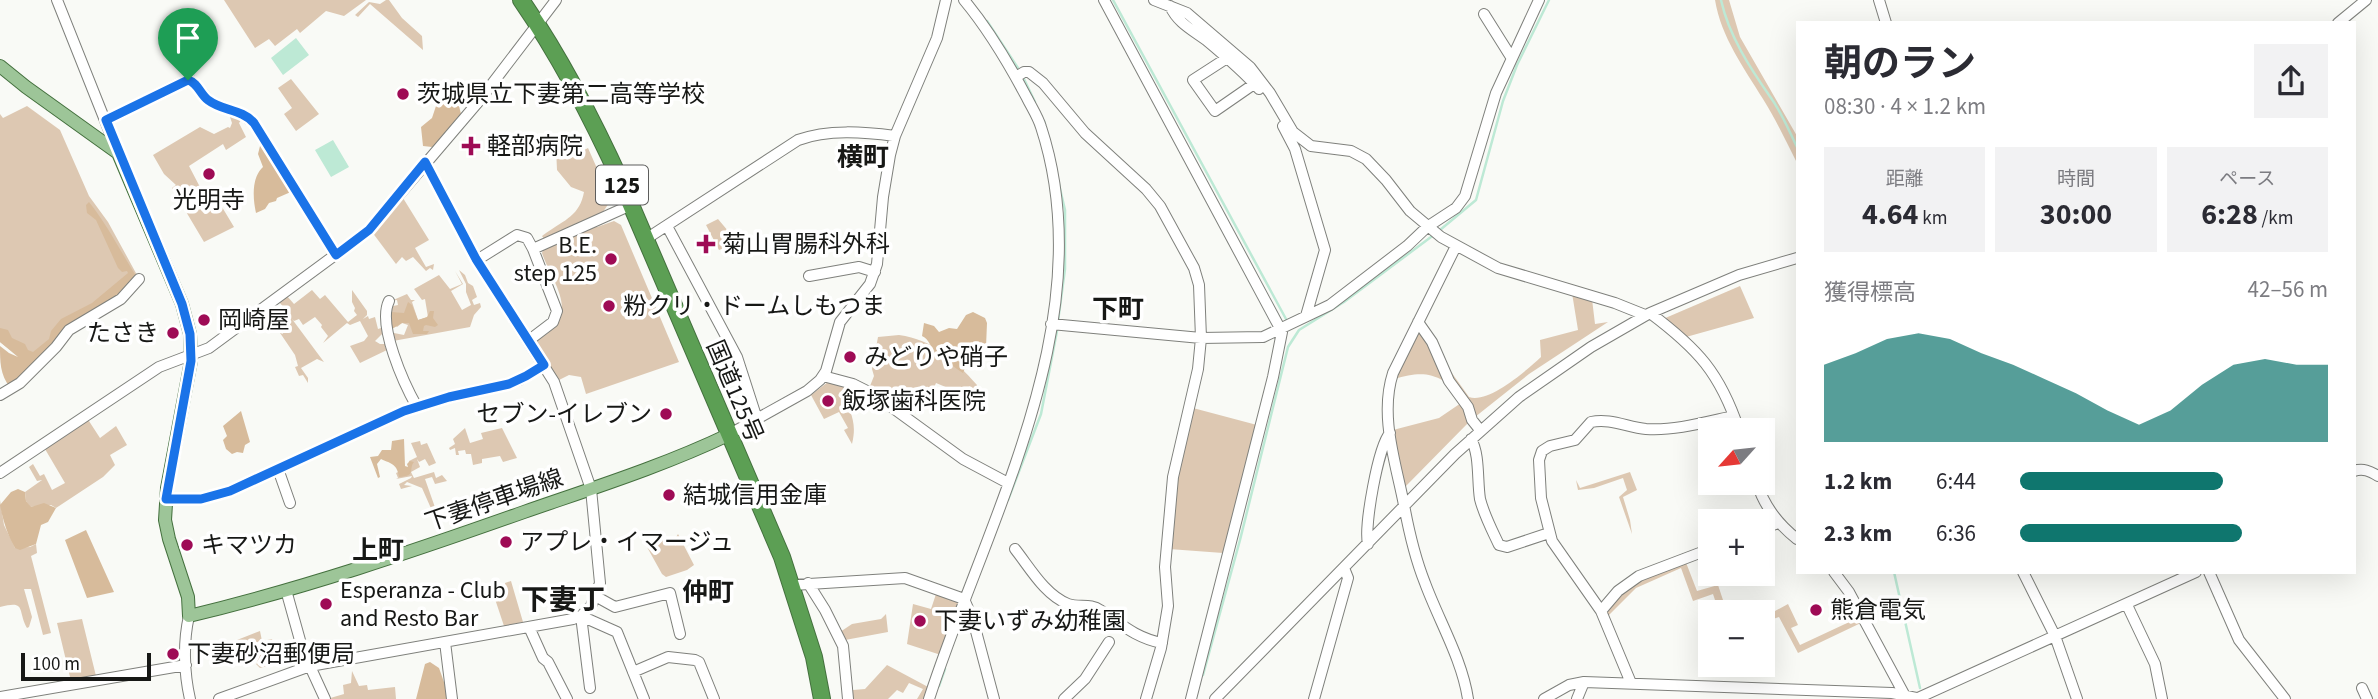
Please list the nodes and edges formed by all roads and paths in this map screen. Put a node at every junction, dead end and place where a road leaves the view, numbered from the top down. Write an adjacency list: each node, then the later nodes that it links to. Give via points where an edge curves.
1 (57, 0): 21 (street)
2 (521, 0): 15 (highway, 国道125号 / 125)
3 (555, 0): 15 (street)
4 (964, 0): 19 (street)
5 (1104, 0): 42 (street)
6 (1154, 0): 11 (street)
7 (1539, 0): 16 (street)
8 (1879, 0): 13 (street)
9 (2366, 0): 14 (street)
10 (943, 1): 22 (street, via 930,58)
11 (1170, 6): 17 (street, via 1177,20); 27 (street, via 1187,13 1250,67 1293,132 1311,146 1352,151 1366,159)
12 (1484, 14): 16 (street)
13 (1885, 21)
14 (2340, 21)
15 (537, 23): 24 (street, via 479,101); 25 (highway, 国道125号 / 125, via 598,130)
16 (1511, 57): 27 (street, via 1465,196)
17 (1227, 58): 20 (street); 20 (street, via 1193,80 1215,111)
18 (0, 65): 23 (main road)
19 (1016, 78): 41 (street, via 1040,125 1059,207 1060,266); 43 (street, via 1029,72 1043,83 1085,133 1160,206 1194,268)
20 (1254, 84): 39 (street, via 1296,149 1325,250)
21 (106, 120): 23 (street); 31 (street, via 192,80 210,102 246,116 256,125)
22 (895, 136): 26 (street, via 836,133 807,137); 34 (street, via 884,186)
23 (118, 153): 45 (main road, via 182,304)
24 (425, 162): 31 (street, via 369,230); 33 (street)
25 (631, 205): 28 (highway, 国道125号 / 125); 30 (street)
26 (667, 226): 28 (street); 51 (street, via 737,357)
27 (1429, 228): 29 (street); 39 (street, via 1330,305)
28 (646, 239): 54 (highway, 国道125号 / 125)
29 (1455, 246): 38 (street, via 1498,268); 40 (street)
30 (533, 249): 33 (street, via 527,237 517,235); 44 (street, via 557,311 553,322)
31 (336, 255): 45 (street)
32 (1796, 258): 38 (street, via 1739,275)
33 (477, 260): 44 (street)
34 (875, 272): 35 (street, via 859,267); 47 (street, via 841,322)
35 (809, 276)
36 (139, 278): 48 (street, via 121,299 69,330 20,383)
37 (389, 301): 49 (street, via 388,336)
38 (1648, 314): 50 (street, via 1701,356); 52 (street, via 1555,371)
39 (1306, 316): 42 (street)
40 (1418, 321): 52 (street); 53 (street, via 1389,385)
41 (1051, 324): 43 (street); 60 (street, via 1035,405)
42 (1282, 328): 43 (street, via 1263,337); 117 (street)
43 (1201, 338): 91 (street, via 1196,383 1173,477 1165,567 1168,606)
44 (528, 341): 46 (street)
45 (192, 356): 58 (street, via 159,367); 63 (main road)
46 (544, 365): 49 (street, via 509,384); 61 (street, via 562,399)
47 (823, 376): 51 (street, via 808,390); 60 (street, via 875,395 963,459)
48 (0, 395)
49 (416, 407): 56 (street)
50 (1734, 416): 68 (street, via 1657,429 1597,421 1575,439 1545,448 1538,468)
51 (757, 419): 54 (street)
52 (1480, 430): 55 (street)
53 (1390, 433): 65 (street); 70 (street, via 1378,466)
54 (728, 435): 61 (main road, 下妻停車場線); 78 (highway, 国道125号 / 125)
55 (1471, 439): 65 (street); 68 (street, via 1483,512 1499,545 1507,547)
56 (278, 469): 63 (street, via 211,497); 64 (street)
57 (2356, 471): 59 (street)
58 (0, 473)
59 (2378, 476)
60 (1008, 482): 81 (street)
61 (591, 489): 79 (main road, 下妻停車場線); 80 (street, via 600,583)
62 (1761, 495): 66 (street)
63 (166, 499): 84 (main road, via 166,527 188,597)
64 (290, 503)
65 (1404, 507): 70 (street); 120 (street, via 1423,580)
66 (1778, 523): 67 (street); 69 (street)
67 (1775, 524)
68 (1549, 533): 83 (street)
69 (1796, 538)
70 (1367, 544): 73 (street)
71 (1015, 549): 91 (street, via 1056,597 1099,609 1131,632)
72 (1698, 554): 83 (street, via 1639,576)
73 (1345, 568): 118 (street); 119 (street, via 1348,578)
74 (1836, 574): 100 (street)
75 (2024, 574): 88 (street)
76 (2192, 574): 82 (street)
77 (2211, 574): 125 (street, via 2239,640)
78 (800, 584): 81 (street, via 905,578); 111 (highway, 国道125号 / 125); 112 (street, via 825,610 843,646)
79 (286, 590): 84 (main road, 下妻停車場線); 93 (street)
80 (597, 597): 85 (street); 87 (street, via 615,607 670,593)
81 (964, 599): 113 (street); 114 (street)
82 (2127, 605): 88 (street); 124 (street, via 2155,664)
83 (1601, 611): 96 (street)
84 (189, 615): 92 (street)
85 (581, 615): 86 (street); 94 (street, via 617,632); 97 (street)
86 (529, 627): 89 (street); 108 (street)
87 (680, 634)
88 (2055, 636): 103 (street); 123 (street)
89 (445, 642): 93 (street); 107 (street)
90 (1109, 642): 115 (street, via 1085,679)
91 (1162, 643): 116 (street)
92 (186, 665): 102 (street); 104 (street)
93 (310, 666): 101 (street); 106 (street)
94 (633, 672): 109 (street); 110 (street, via 668,657 695,660)
95 (1584, 682): 96 (street); 121 (street); 122 (street)
96 (1631, 683): 99 (street)
97 (590, 688)
98 (2362, 688): 126 (street)
99 (1750, 694): 100 (street)
100 (1904, 694): 103 (street)
101 (242, 695): 105 (street)
102 (0, 697)
103 (1920, 698)
104 (190, 699)
105 (219, 699)
106 (325, 699)
107 (452, 699)
108 (567, 699)
109 (644, 699)
110 (714, 699)
111 (822, 699)
112 (848, 699)
113 (929, 699)
114 (994, 699)
115 (1064, 699)
116 (1146, 699)
117 (1191, 699)
118 (1215, 699)
119 (1314, 699)
120 (1468, 699)
121 (1544, 699)
122 (1577, 699)
123 (2077, 699)
124 (2161, 699)
125 (2285, 699)
126 (2367, 699)

